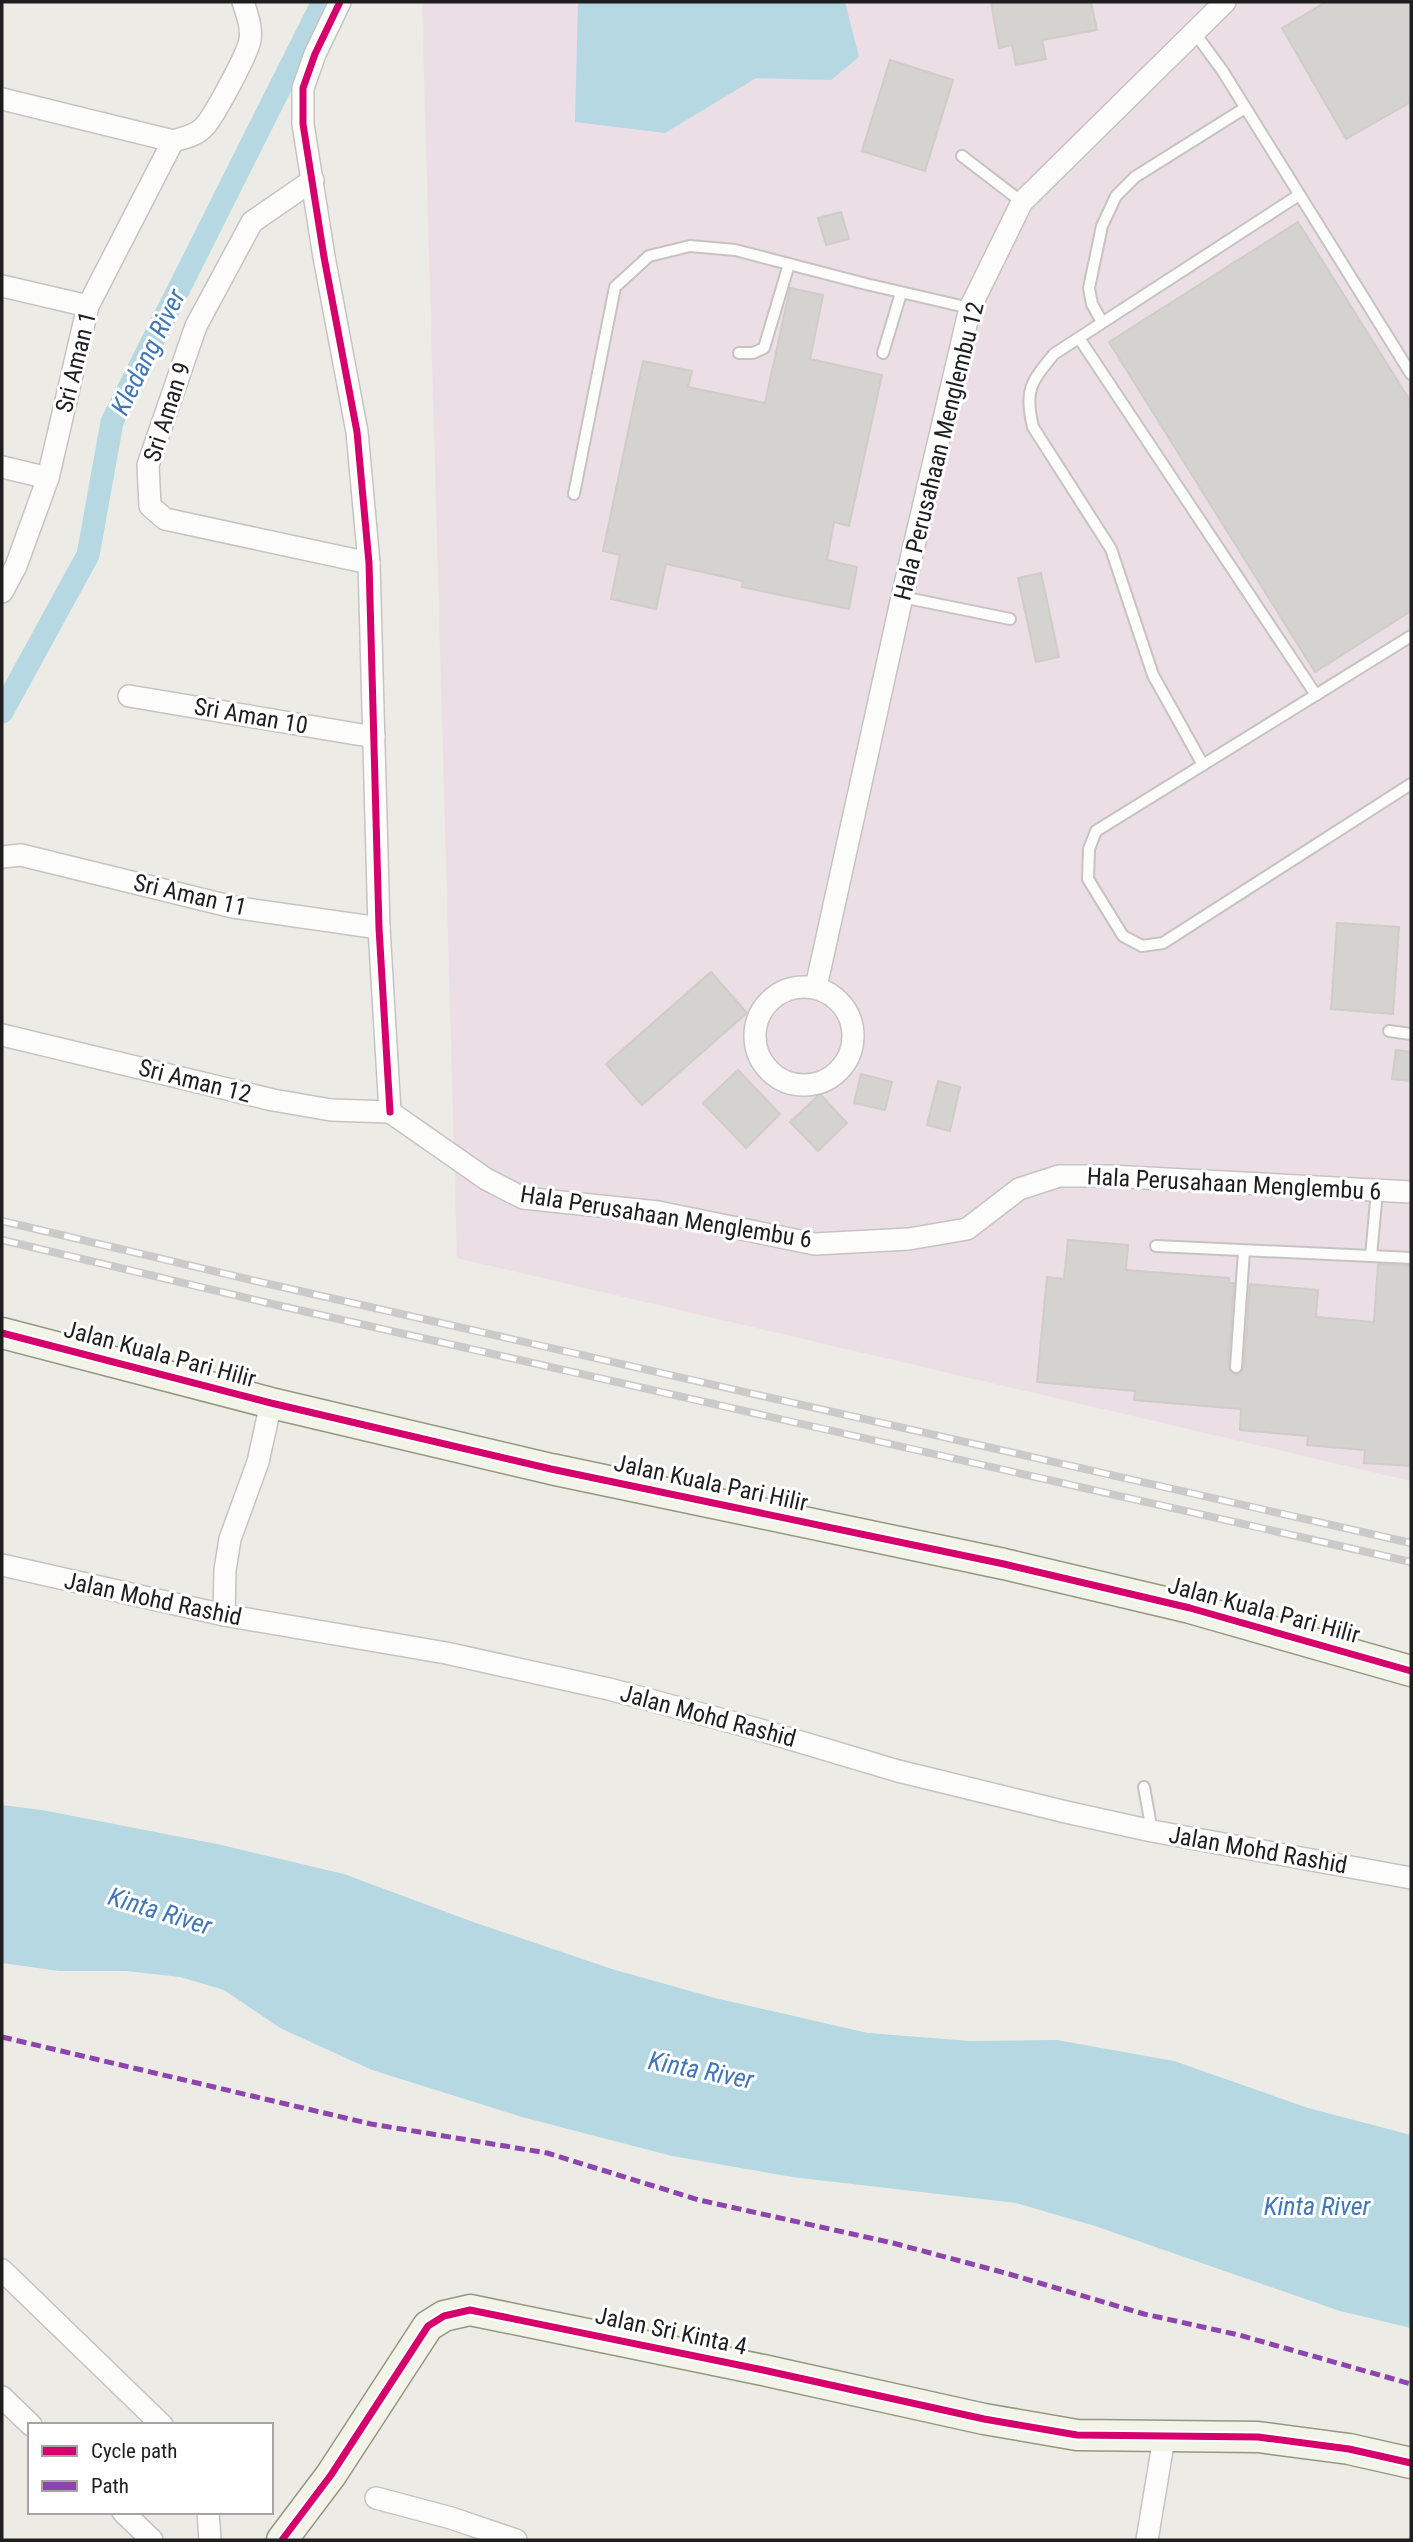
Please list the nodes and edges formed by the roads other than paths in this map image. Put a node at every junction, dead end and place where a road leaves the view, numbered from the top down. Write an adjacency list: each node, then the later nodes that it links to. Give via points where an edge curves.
1 (243, 2): 7 (street, via 251,40 245,56 205,127)
2 (340, 2): 9 (street, via 303,88 303,124)
3 (1225, 2): 4 (street, Hala Perusahaan Menglembu 12)
4 (1194, 32): 6 (lane); 11 (street, Hala Perusahaan Menglembu 12)
5 (2, 99): 7 (street)
6 (1245, 108): 10 (lane); 17 (lane, via 1135,177 1116,197 1102,226 1089,288)
7 (173, 141): 15 (street, Sri Aman 1)
8 (962, 156): 11 (lane)
9 (313, 180): 25 (street, via 357,432); 25 (street, Sri Aman 9, via 252,222 196,326 148,465 150,506 165,519)
10 (1299, 195): 17 (lane); 21 (lane)
11 (1021, 202): 16 (street, Hala Perusahaan Menglembu 12)
12 (789, 264): 14 (lane); 19 (lane, via 764,348); 24 (lane, via 735,250 690,246 649,256 615,287)
13 (2, 286): 15 (street)
14 (901, 293): 16 (lane); 20 (lane)
15 (88, 306): 23 (street, Sri Aman 1)
16 (970, 308): 27 (street, Hala Perusahaan Menglembu 12)
17 (1102, 322): 18 (lane)
18 (1079, 338): 30 (lane); 33 (lane, via 1054,354 1034,379 1027,403 1033,427 1111,549 1153,675)
19 (739, 353)
20 (883, 354)
21 (1411, 374)
22 (2, 467): 23 (street)
23 (48, 478): 26 (street, Sri Aman 1)
24 (574, 494)
25 (369, 563): 32 (street)
26 (2, 592)
27 (902, 597): 28 (lane); 37 (street, Hala Perusahaan Menglembu 12)
28 (1010, 619)
29 (1411, 636): 30 (lane)
30 (1316, 695): 33 (lane)
31 (129, 696): 32 (street, Sri Aman 10)
32 (374, 737): 36 (street)
33 (1203, 765): 34 (lane, via 1096,831 1088,849 1088,879 1123,936 1142,946 1163,943)
34 (1411, 784)
35 (2, 858): 36 (street, Sri Aman 11, via 21,855 233,907)
36 (379, 928): 41 (street)
37 (816, 987): 37 (street, via 839,1000 852,1023 852,1048 839,1071 817,1084 791,1084 769,1071 756,1049 755,1023 768,1000 790,987)
38 (1389, 1031): 39 (lane)
39 (1411, 1034)
40 (2, 1035): 41 (street, Sri Aman 12, via 273,1100 331,1110)
41 (390, 1112): 42 (street, Hala Perusahaan Menglembu 6, via 486,1180 523,1198 658,1212 815,1244 909,1239 967,1229 1019,1189 1059,1175)
42 (1377, 1191): 43 (street, Hala Perusahaan Menglembu 6); 46 (lane)
43 (1411, 1192)
44 (1156, 1246): 45 (lane)
45 (1244, 1251): 46 (lane); 49 (lane)
46 (1371, 1256): 47 (lane)
47 (1411, 1258)
48 (2, 1333): 50 (street, Jalan Kuala Pari Hilir)
49 (1236, 1367)
50 (271, 1403): 52 (street, via 258,1462 230,1539); 53 (street, Jalan Kuala Pari Hilir, via 551,1469 1137,1595)
51 (2, 1565): 52 (street, Jalan Mohd Rashid)
52 (224, 1615): 55 (street, Jalan Mohd Rashid, via 446,1653 609,1689 898,1771)
53 (1411, 1671)
54 (1144, 1787): 55 (lane)
55 (1152, 1831): 56 (street, Jalan Mohd Rashid)
56 (1411, 1878)
57 (2, 2270): 60 (street)
58 (2, 2397): 59 (street)
59 (29, 2423)
60 (160, 2423)
61 (1164, 2438): 62 (street, Jalan Sri Kinta 4, via 1258,2437); 68 (street, Jalan Sri Kinta 4, via 1077,2435 984,2419 470,2310 444,2316 428,2326 331,2475); 70 (street)
62 (1411, 2463)
63 (376, 2498): 69 (street)
64 (124, 2514): 66 (street)
65 (208, 2514): 67 (street)
66 (152, 2540)
67 (210, 2540)
68 (282, 2540)
69 (516, 2540)
70 (1147, 2540)

